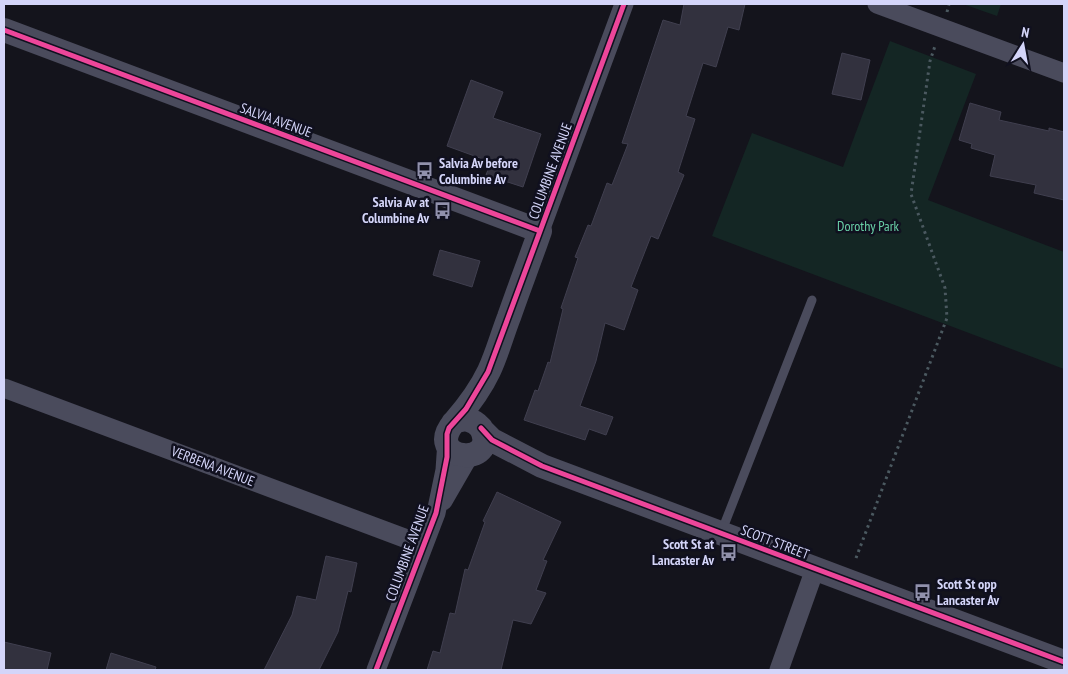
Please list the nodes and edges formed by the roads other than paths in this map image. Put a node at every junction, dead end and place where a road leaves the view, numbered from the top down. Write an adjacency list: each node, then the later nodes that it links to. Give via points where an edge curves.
1 (624, 4): 5 (street, COLUMBINE AVENUE)
2 (877, 4): 4 (street)
3 (4, 30): 5 (street, SALVIA AVENUE)
4 (1064, 74)
5 (540, 231): 7 (street, COLUMBINE AVENUE)
6 (812, 300): 14 (lane)
7 (488, 372): 9 (street, COLUMBINE AVENUE); 10 (street, COLUMBINE AVENUE)
8 (4, 388): 15 (street, VERBENA AVENUE)
9 (482, 430): 10 (street, via 471,420 459,420); 11 (street, via 482,446); 12 (street, SCOTT STREET, via 492,440)
10 (450, 432): 11 (street, via 452,452); 13 (street, COLUMBINE AVENUE)
11 (470, 456): 12 (street, SCOTT STREET); 13 (street, COLUMBINE AVENUE)
12 (542, 466): 14 (street, SCOTT STREET)
13 (436, 513): 15 (street, COLUMBINE AVENUE)
14 (720, 533): 16 (street, SCOTT STREET)
15 (423, 545): 18 (street, COLUMBINE AVENUE)
16 (815, 569): 17 (street, SCOTT STREET); 19 (street)
17 (1064, 662)
18 (376, 670)
19 (779, 670)

